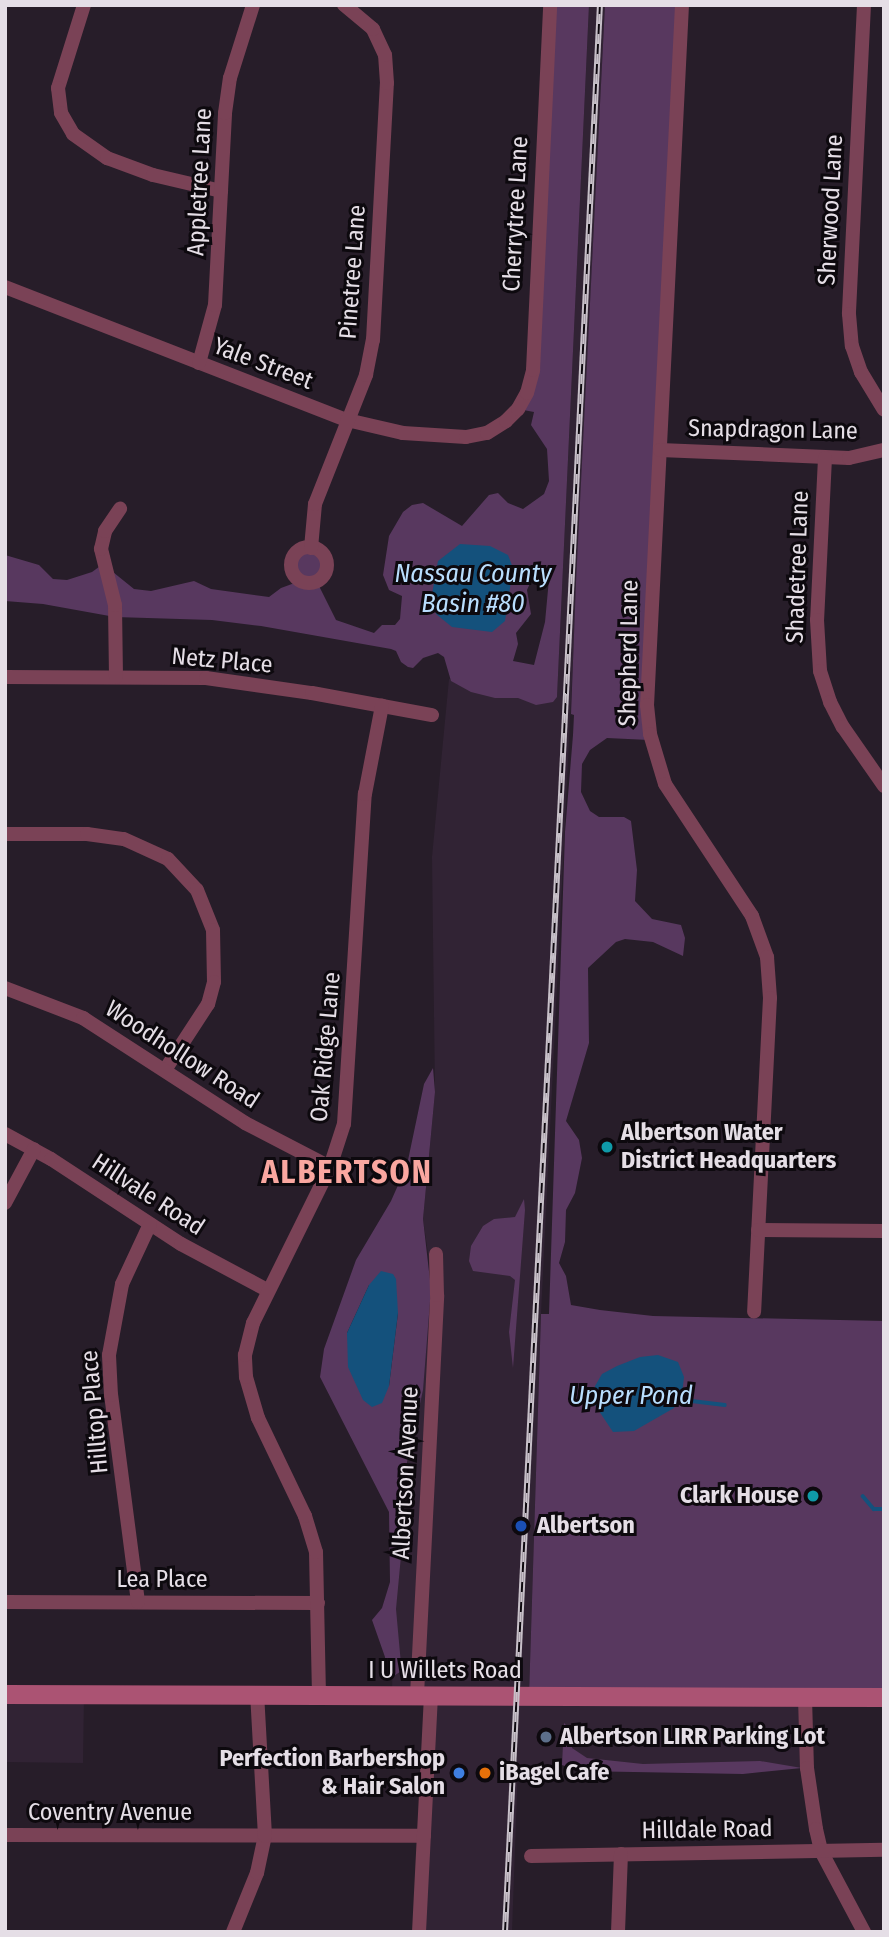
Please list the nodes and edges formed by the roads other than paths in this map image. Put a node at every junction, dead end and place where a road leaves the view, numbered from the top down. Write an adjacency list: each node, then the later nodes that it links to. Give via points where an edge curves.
1 (84, 5): 7 (street, via 58,88 61,113 73,134 107,159)
2 (253, 5): 7 (street, Appletree Lane, via 230,78)
3 (344, 5): 12 (street, Pinetree Lane, via 373,29 382,44 387,83 373,340 366,375)
4 (550, 5): 11 (street, Cherrytree Lane, via 533,370 527,393)
5 (682, 5): 13 (street, Shepherd Lane)
6 (864, 5): 10 (street, Sherwood Lane, via 849,314 852,346 861,372)
7 (221, 191): 9 (street, Appletree Lane, via 215,305)
8 (5, 287): 9 (street, Yale Street)
9 (199, 363): 12 (street, Yale Street)
10 (884, 410)
11 (510, 418): 12 (street, Yale Street, via 487,433 466,437 403,433)
12 (347, 420): 17 (street, Pinetree Lane, via 314,504)
13 (660, 450): 15 (street, Snapdragon Lane); 31 (street, Shepherd Lane, via 647,705 650,734 665,784 752,916 766,957 771,998)
14 (884, 450): 15 (street, Snapdragon Lane)
15 (825, 458): 22 (street, Shadetree Lane, via 817,620 820,671 843,727)
16 (120, 509): 19 (street, via 102,541 115,605)
17 (311, 548)
18 (5, 677): 19 (street, Netz Place)
19 (116, 677): 20 (street, Netz Place, via 206,678)
20 (382, 706): 21 (street, Netz Place); 28 (street, Oak Ridge Lane, via 365,794 346,1112)
21 (432, 715)
22 (884, 786)
23 (5, 834): 25 (street, via 124,839 168,859 197,890 214,930 214,982 208,1004)
24 (5, 988): 25 (street, Woodhollow Road, via 83,1018)
25 (165, 1069): 28 (street, Woodhollow Road, via 245,1123)
26 (5, 1134): 27 (street, Hillvale Road)
27 (34, 1149): 29 (street); 30 (street, Hillvale Road)
28 (330, 1167): 34 (street, Oak Ridge Lane)
29 (5, 1203)
30 (150, 1224): 34 (street, Hillvale Road); 37 (street, Hilltop Place, via 122,1284 109,1355)
31 (758, 1230): 32 (street); 35 (street, Shepherd Lane)
32 (884, 1231)
33 (436, 1254): 42 (street, Albertson Avenue)
34 (267, 1290): 38 (street, Oak Ridge Lane, via 248,1338 246,1377 258,1418 312,1537)
35 (754, 1312)
36 (5, 1602): 37 (street, Lea Place)
37 (138, 1602): 38 (street, Lea Place)
38 (318, 1603): 41 (street, Oak Ridge Lane)
39 (5, 1694): 40 (main road, I U Willets Road)
40 (257, 1695): 41 (main road, I U Willets Road); 46 (street)
41 (319, 1695): 42 (main road, I U Willets Road)
42 (424, 1695): 43 (main road, I U Willets Road); 47 (street, Albertson Avenue)
43 (804, 1697): 44 (main road, I U Willets Road); 49 (street, via 809,1788)
44 (884, 1697)
45 (5, 1835): 46 (street, Coventry Avenue)
46 (265, 1836): 47 (street, Coventry Avenue); 52 (street, via 257,1873)
47 (424, 1836): 53 (street, Albertson Avenue)
48 (884, 1850): 49 (street, Hilldale Road)
49 (821, 1851): 50 (street, Hilldale Road); 55 (street)
50 (621, 1854): 51 (street, Hilldale Road); 54 (street)
51 (531, 1856)
52 (233, 1932)
53 (419, 1932)
54 (618, 1932)
55 (864, 1932)

